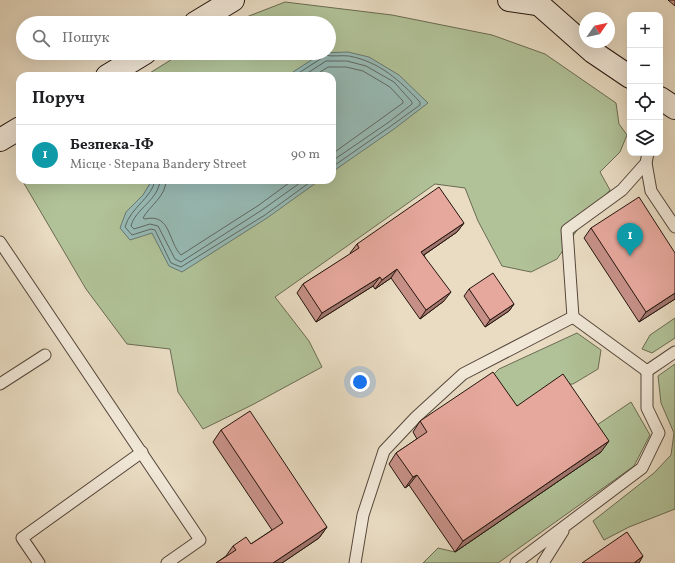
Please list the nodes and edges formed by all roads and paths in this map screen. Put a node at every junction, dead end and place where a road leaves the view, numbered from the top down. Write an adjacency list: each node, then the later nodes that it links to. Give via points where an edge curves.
1 (233, 0): 4 (street)
2 (509, 0): 3 (street)
3 (536, 2): 7 (street, via 593,52)
4 (207, 16)
5 (133, 60): 6 (street)
6 (113, 72)
7 (627, 76)
8 (16, 130): 9 (street)
9 (0, 140)
10 (647, 158): 11 (lane, via 650,191); 13 (lane, via 622,190 567,230)
11 (675, 227)
12 (1, 247): 18 (lane)
13 (573, 317): 16 (lane); 22 (lane, via 463,374 416,417 384,451 363,515)
14 (675, 352): 16 (lane)
15 (45, 355): 17 (lane)
16 (647, 371): 19 (lane, via 647,408 659,433 642,468)
17 (0, 384)
18 (142, 452): 20 (lane, via 22,538); 21 (lane, via 200,540)
19 (567, 525): 23 (lane); 24 (lane)
20 (39, 563)
21 (167, 563)
22 (355, 563)
23 (516, 563)
24 (543, 563)

